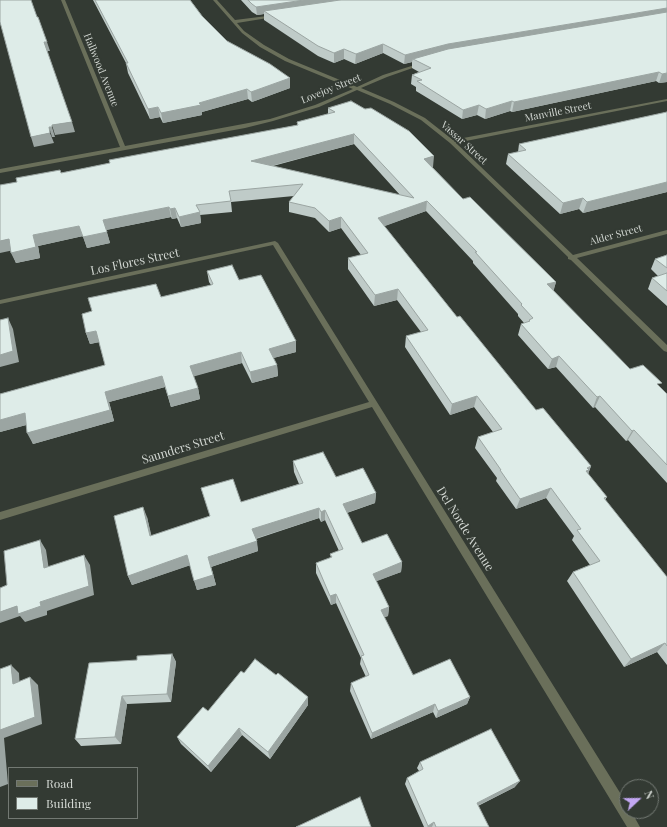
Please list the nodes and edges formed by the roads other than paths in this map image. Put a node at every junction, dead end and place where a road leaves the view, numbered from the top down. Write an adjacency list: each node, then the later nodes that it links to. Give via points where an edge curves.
1 (63, 0): 9 (street, Hallwood Avenue)
2 (215, 0): 4 (street, Vassar Street)
3 (281, 15): 4 (street)
4 (233, 22): 6 (street, Vassar Street, via 262,46 287,60)
5 (429, 61): 6 (street, Lovejoy Street, via 406,67)
6 (357, 88): 8 (street, Vassar Street, via 423,119); 9 (street, Lovejoy Street, via 317,106 271,120)
7 (667, 100): 8 (street, Manville Street)
8 (452, 142): 13 (street, Vassar Street)
9 (123, 148): 10 (street, Lovejoy Street)
10 (0, 170)
11 (667, 232): 13 (street, Alder Street)
12 (275, 243): 14 (street, Los Flores Street); 16 (street, Del Norde Avenue)
13 (570, 258): 15 (street, Vassar Street)
14 (0, 302)
15 (667, 349)
16 (374, 404): 17 (street, Saunders Street); 18 (street, Del Norde Avenue)
17 (0, 516)
18 (634, 827)

